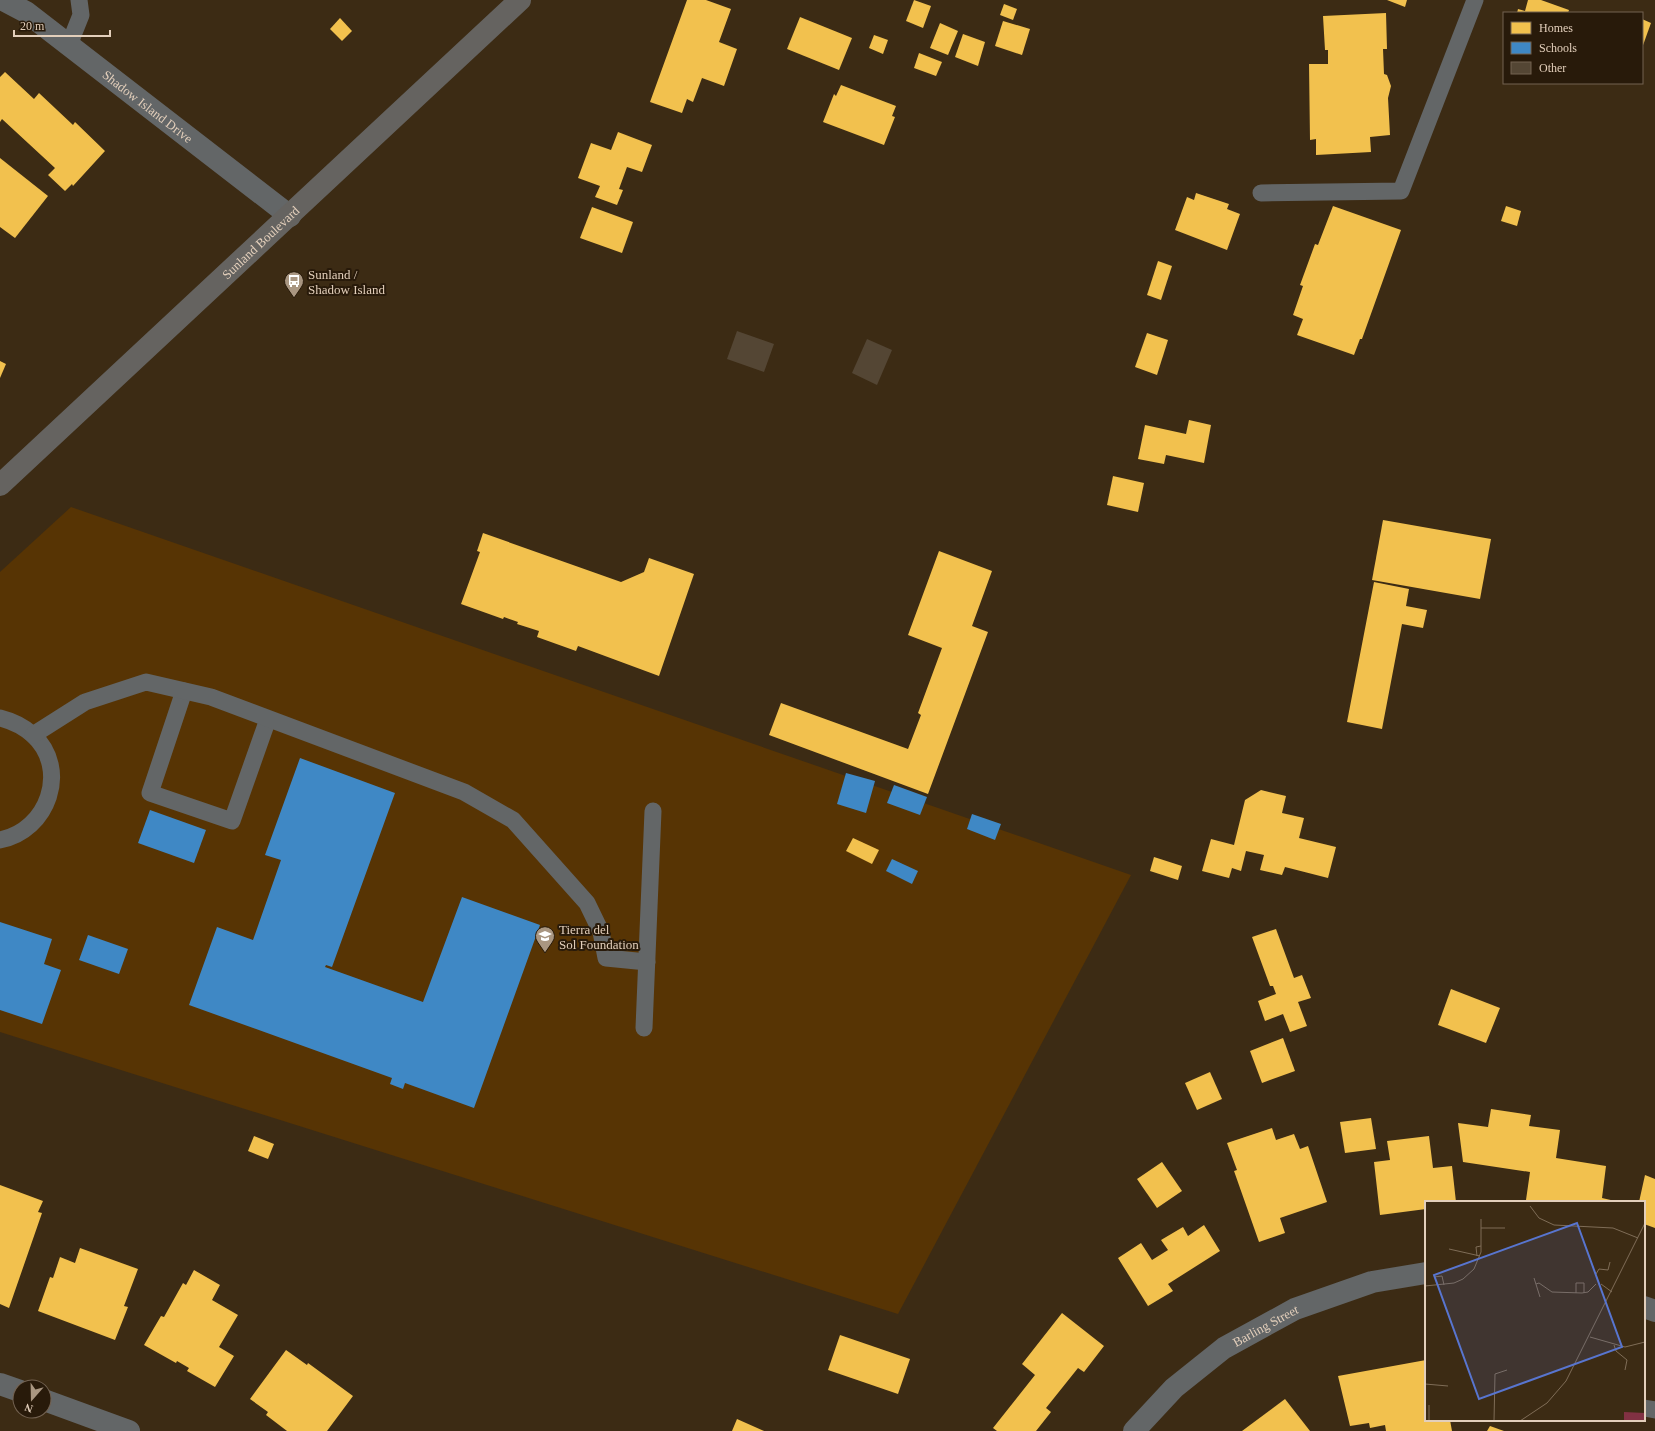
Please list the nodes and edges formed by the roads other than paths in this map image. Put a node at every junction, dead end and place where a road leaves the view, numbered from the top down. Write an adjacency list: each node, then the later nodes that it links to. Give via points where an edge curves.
1 (3, 0): 5 (street, Shadow Island Drive, via 26,12)
2 (79, 0): 5 (lane, via 81,15)
3 (520, 0): 7 (main road, Sunland Boulevard)
4 (1475, 0): 6 (lane, via 1401,191)
5 (69, 45): 7 (street, Shadow Island Drive)
6 (1261, 193)
7 (290, 216): 8 (main road, Sunland Boulevard)
8 (0, 486)
9 (184, 691): 11 (lane, via 211,697); 11 (lane, via 150,793 232,821); 12 (lane, via 146,682 85,702)
10 (0, 718): 12 (lane, via 16,723)
11 (268, 719): 15 (lane, via 464,792 513,820 587,903 601,932 606,958)
12 (34, 735): 14 (lane, via 45,752 51,772 50,792 43,812 29,828 12,838)
13 (653, 811): 15 (lane)
14 (0, 840)
15 (647, 962): 16 (lane)
16 (644, 1028)
17 (1425, 1273): 26 (street, Barling Street, via 1372,1282 1295,1309 1224,1348 1174,1388)
18 (1645, 1307): 19 (street)
19 (1655, 1311)
20 (0, 1384): 21 (street)
21 (12, 1388)
22 (52, 1403): 25 (street)
23 (1645, 1408): 24 (lane)
24 (1655, 1410)
25 (129, 1431)
26 (1134, 1431)

